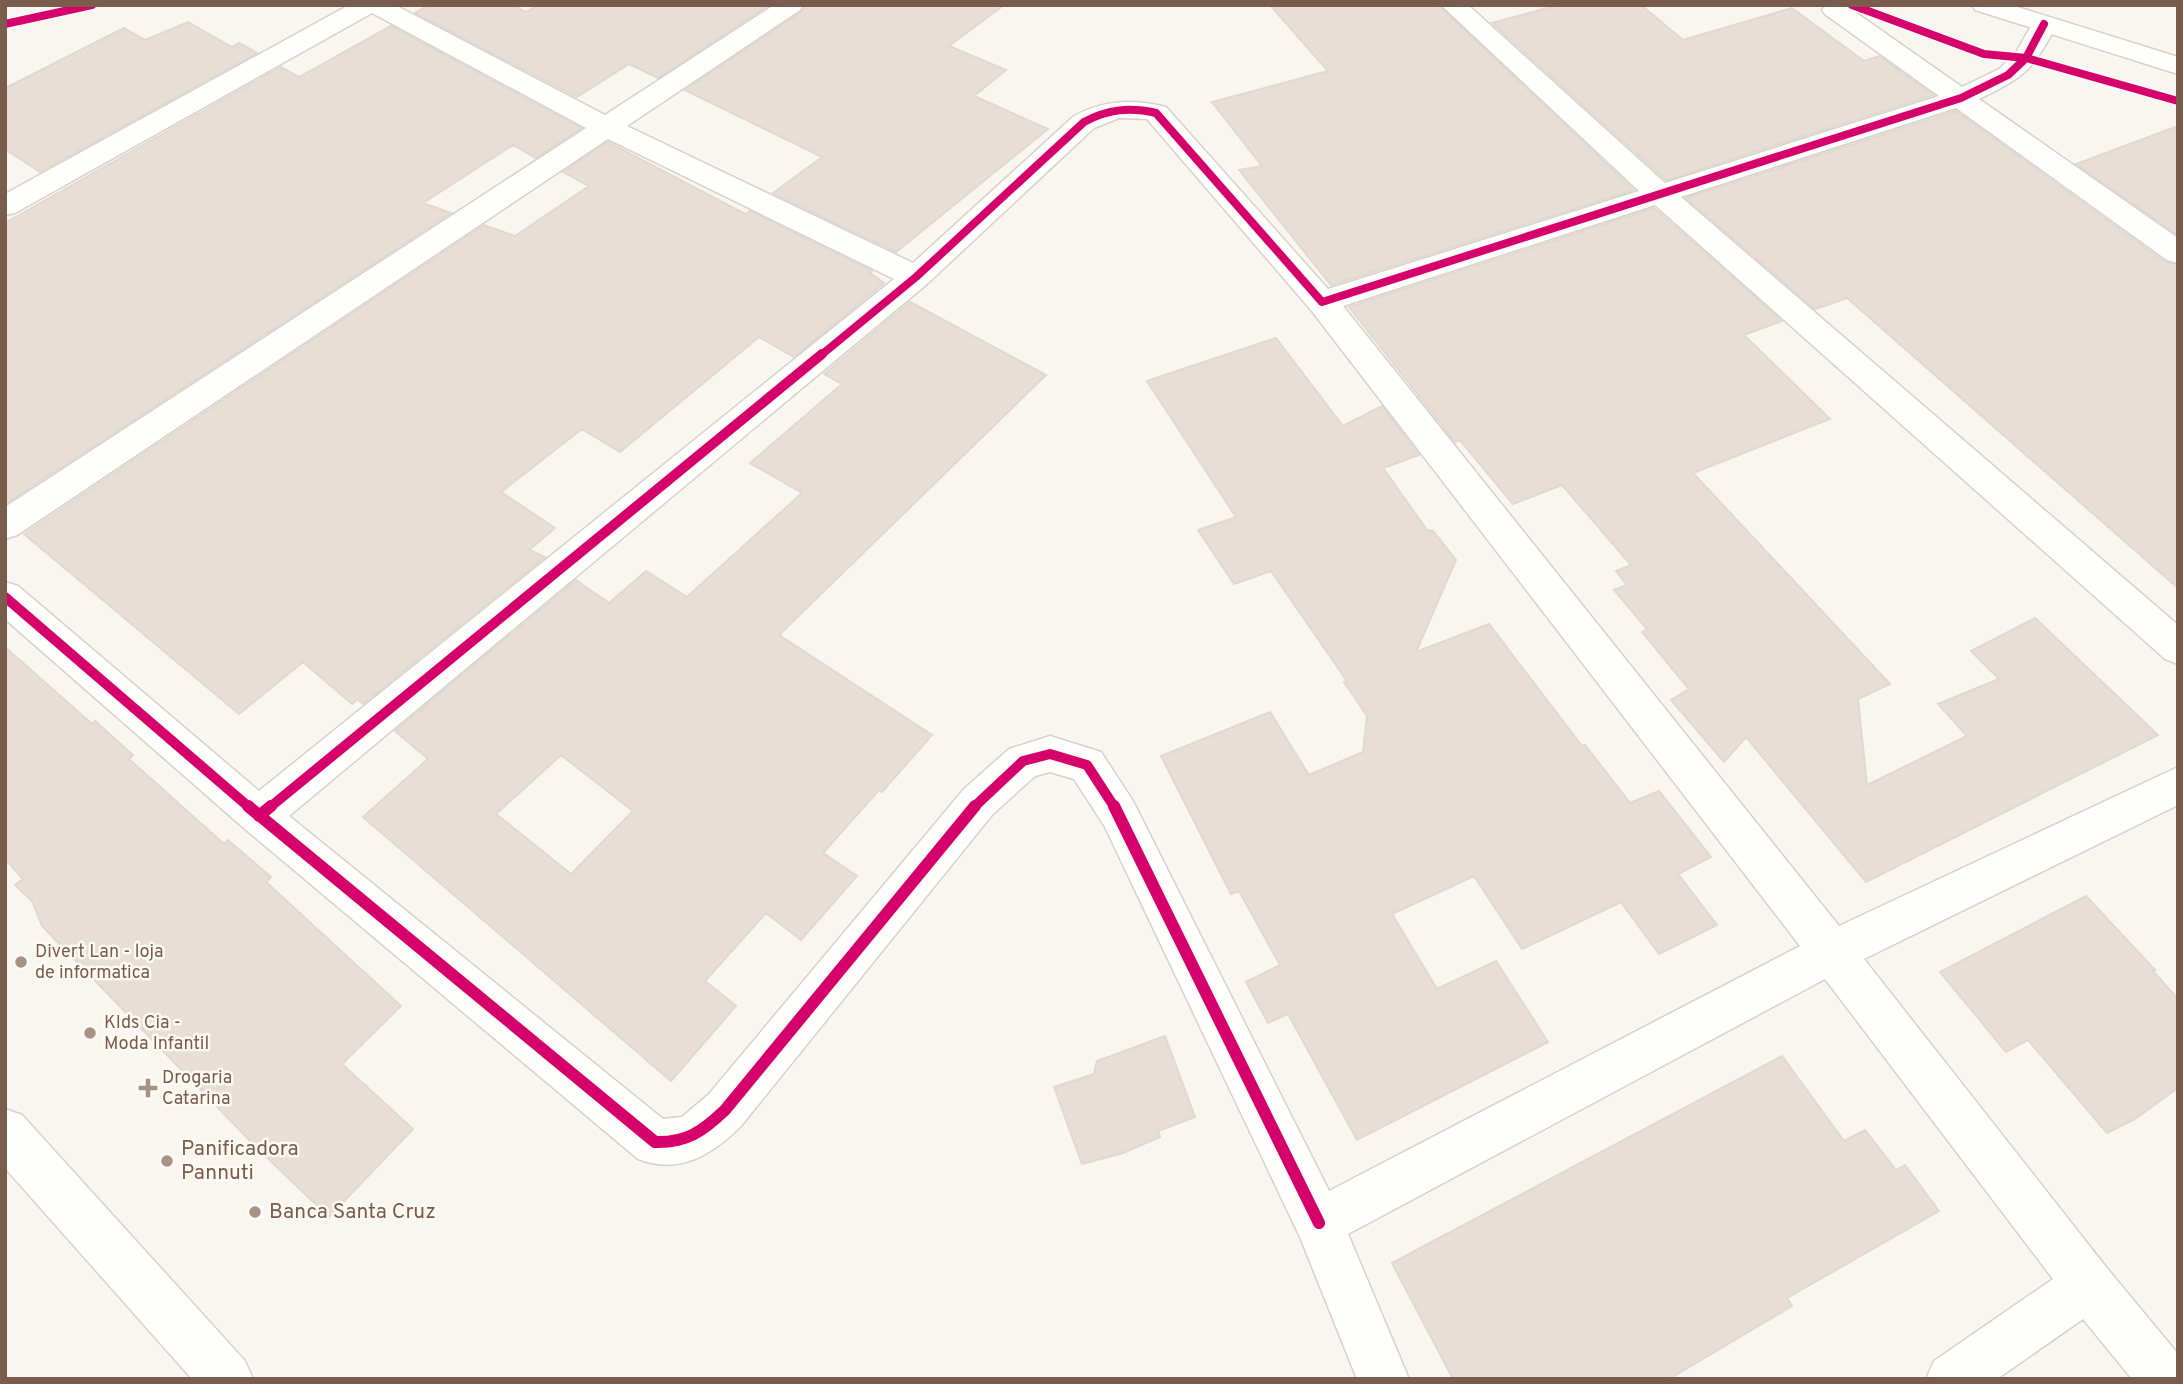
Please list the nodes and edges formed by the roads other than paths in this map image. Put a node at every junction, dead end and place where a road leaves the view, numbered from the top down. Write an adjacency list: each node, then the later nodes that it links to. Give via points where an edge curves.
1 (368, 5): 12 (street)
2 (375, 5): 10 (street)
3 (791, 5): 10 (street)
4 (1453, 5): 11 (street)
5 (1984, 5): 7 (street)
6 (1835, 10): 9 (street)
7 (2044, 24): 8 (street); 9 (street, via 2026,58 2008,75)
8 (2178, 66)
9 (1961, 98): 11 (street); 13 (street)
10 (606, 127): 14 (street); 16 (street)
11 (1659, 193): 15 (street); 18 (street)
12 (5, 206)
13 (2178, 253)
14 (916, 277): 15 (street, via 1084,122 1120,109 1142,109 1156,113); 20 (street)
15 (1322, 302): 21 (street)
16 (5, 525)
17 (5, 597): 20 (street)
18 (2178, 648)
19 (2178, 785): 21 (street)
20 (259, 816): 23 (street, via 655,1142 680,1144 704,1131 725,1110 978,802 1023,761 1050,754 1087,765 1119,814)
21 (1832, 952): 23 (street); 24 (street)
22 (5, 1132): 25 (street)
23 (1319, 1223): 26 (street)
24 (2088, 1285): 27 (street); 28 (street)
25 (227, 1379)
26 (1383, 1379)
27 (1952, 1379)
28 (2165, 1379)

